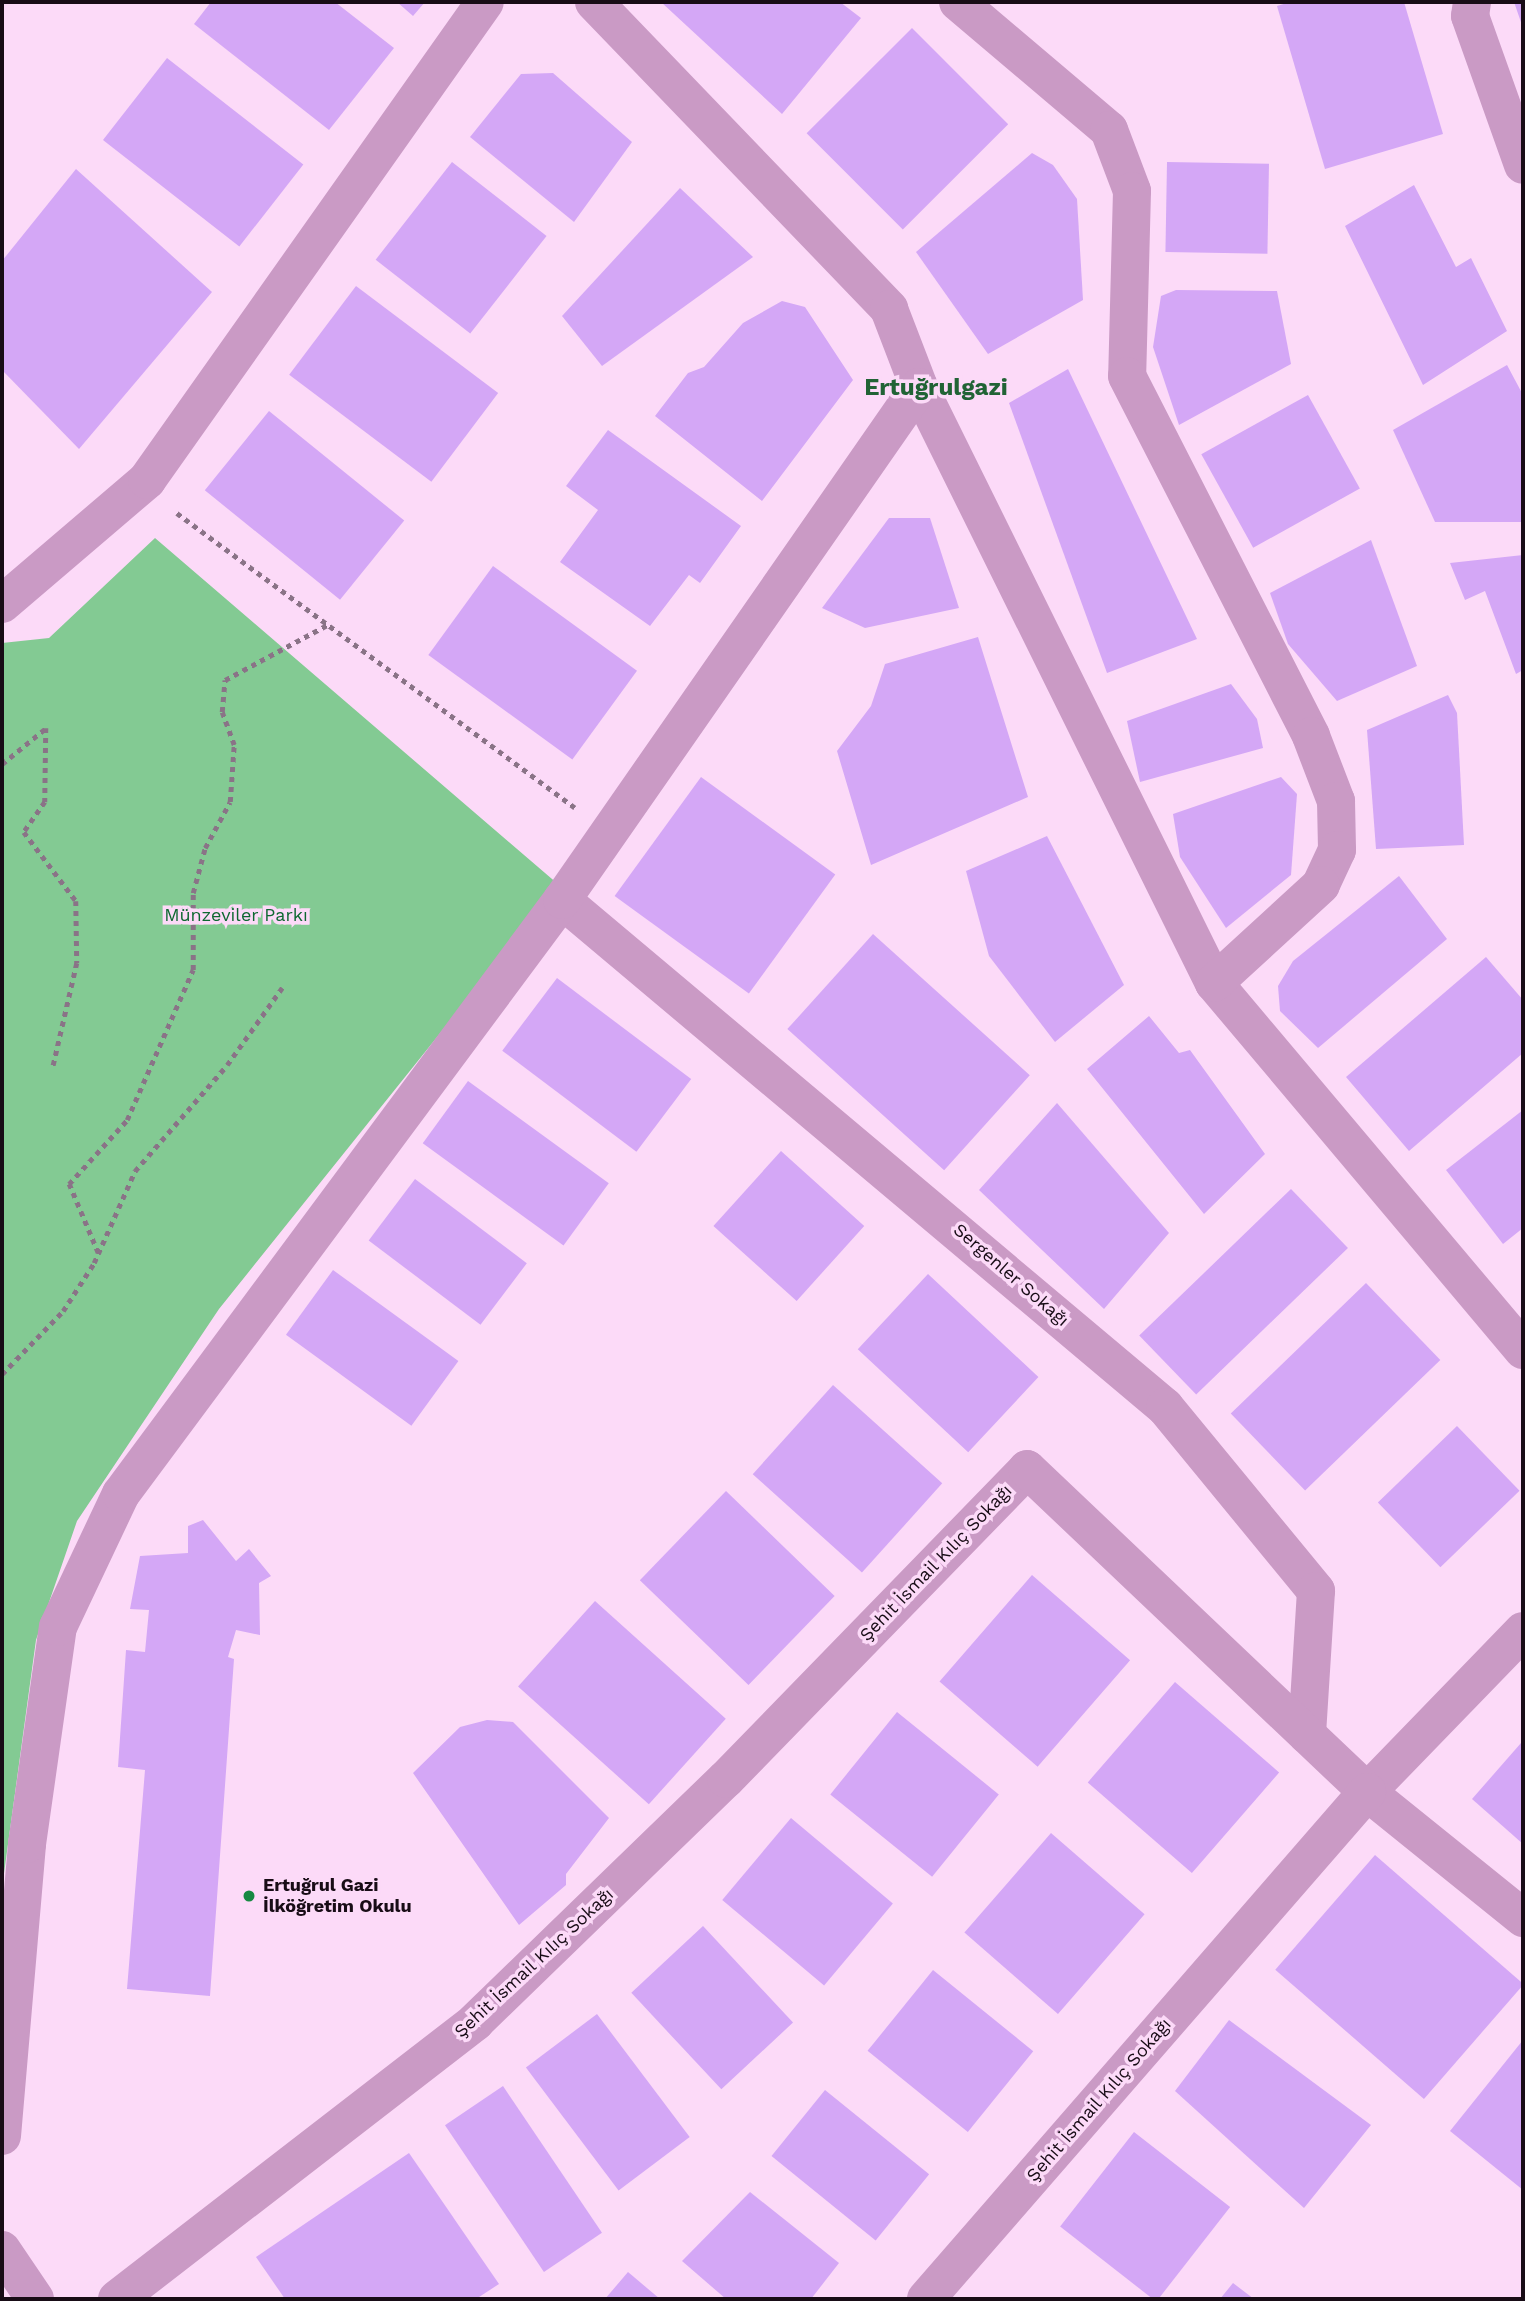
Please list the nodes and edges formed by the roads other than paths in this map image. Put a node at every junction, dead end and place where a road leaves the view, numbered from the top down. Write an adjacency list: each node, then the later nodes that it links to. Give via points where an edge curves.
1 (485, 2): 7 (street, via 148,480)
2 (594, 2): 6 (street, via 889,309)
3 (958, 2): 9 (street, via 1109,130 1132,191 1127,376 1311,736 1336,801 1337,850 1321,885)
4 (1472, 2): 5 (street, via 1470,16)
5 (1523, 165)
6 (919, 387): 8 (street); 9 (street)
7 (2, 604)
8 (562, 900): 12 (street, Sergenler Sokağı, via 1165,1407 1316,1591); 15 (street, via 121,1494 58,1627 27,1844)
9 (1214, 983): 10 (street)
10 (1523, 1350)
11 (1523, 1631): 13 (street)
12 (1307, 1735): 13 (street, Şehit İsmail Kılıç Sokağı); 18 (street, Şehit İsmail Kılıç Sokağı, via 1027,1469 726,1779 475,2022)
13 (1367, 1792): 14 (street); 19 (street, Şehit İsmail Kılıç Sokağı)
14 (1523, 1918)
15 (2, 2136)
16 (2, 2250): 17 (street)
17 (32, 2295)
18 (117, 2299)
19 (926, 2299)

